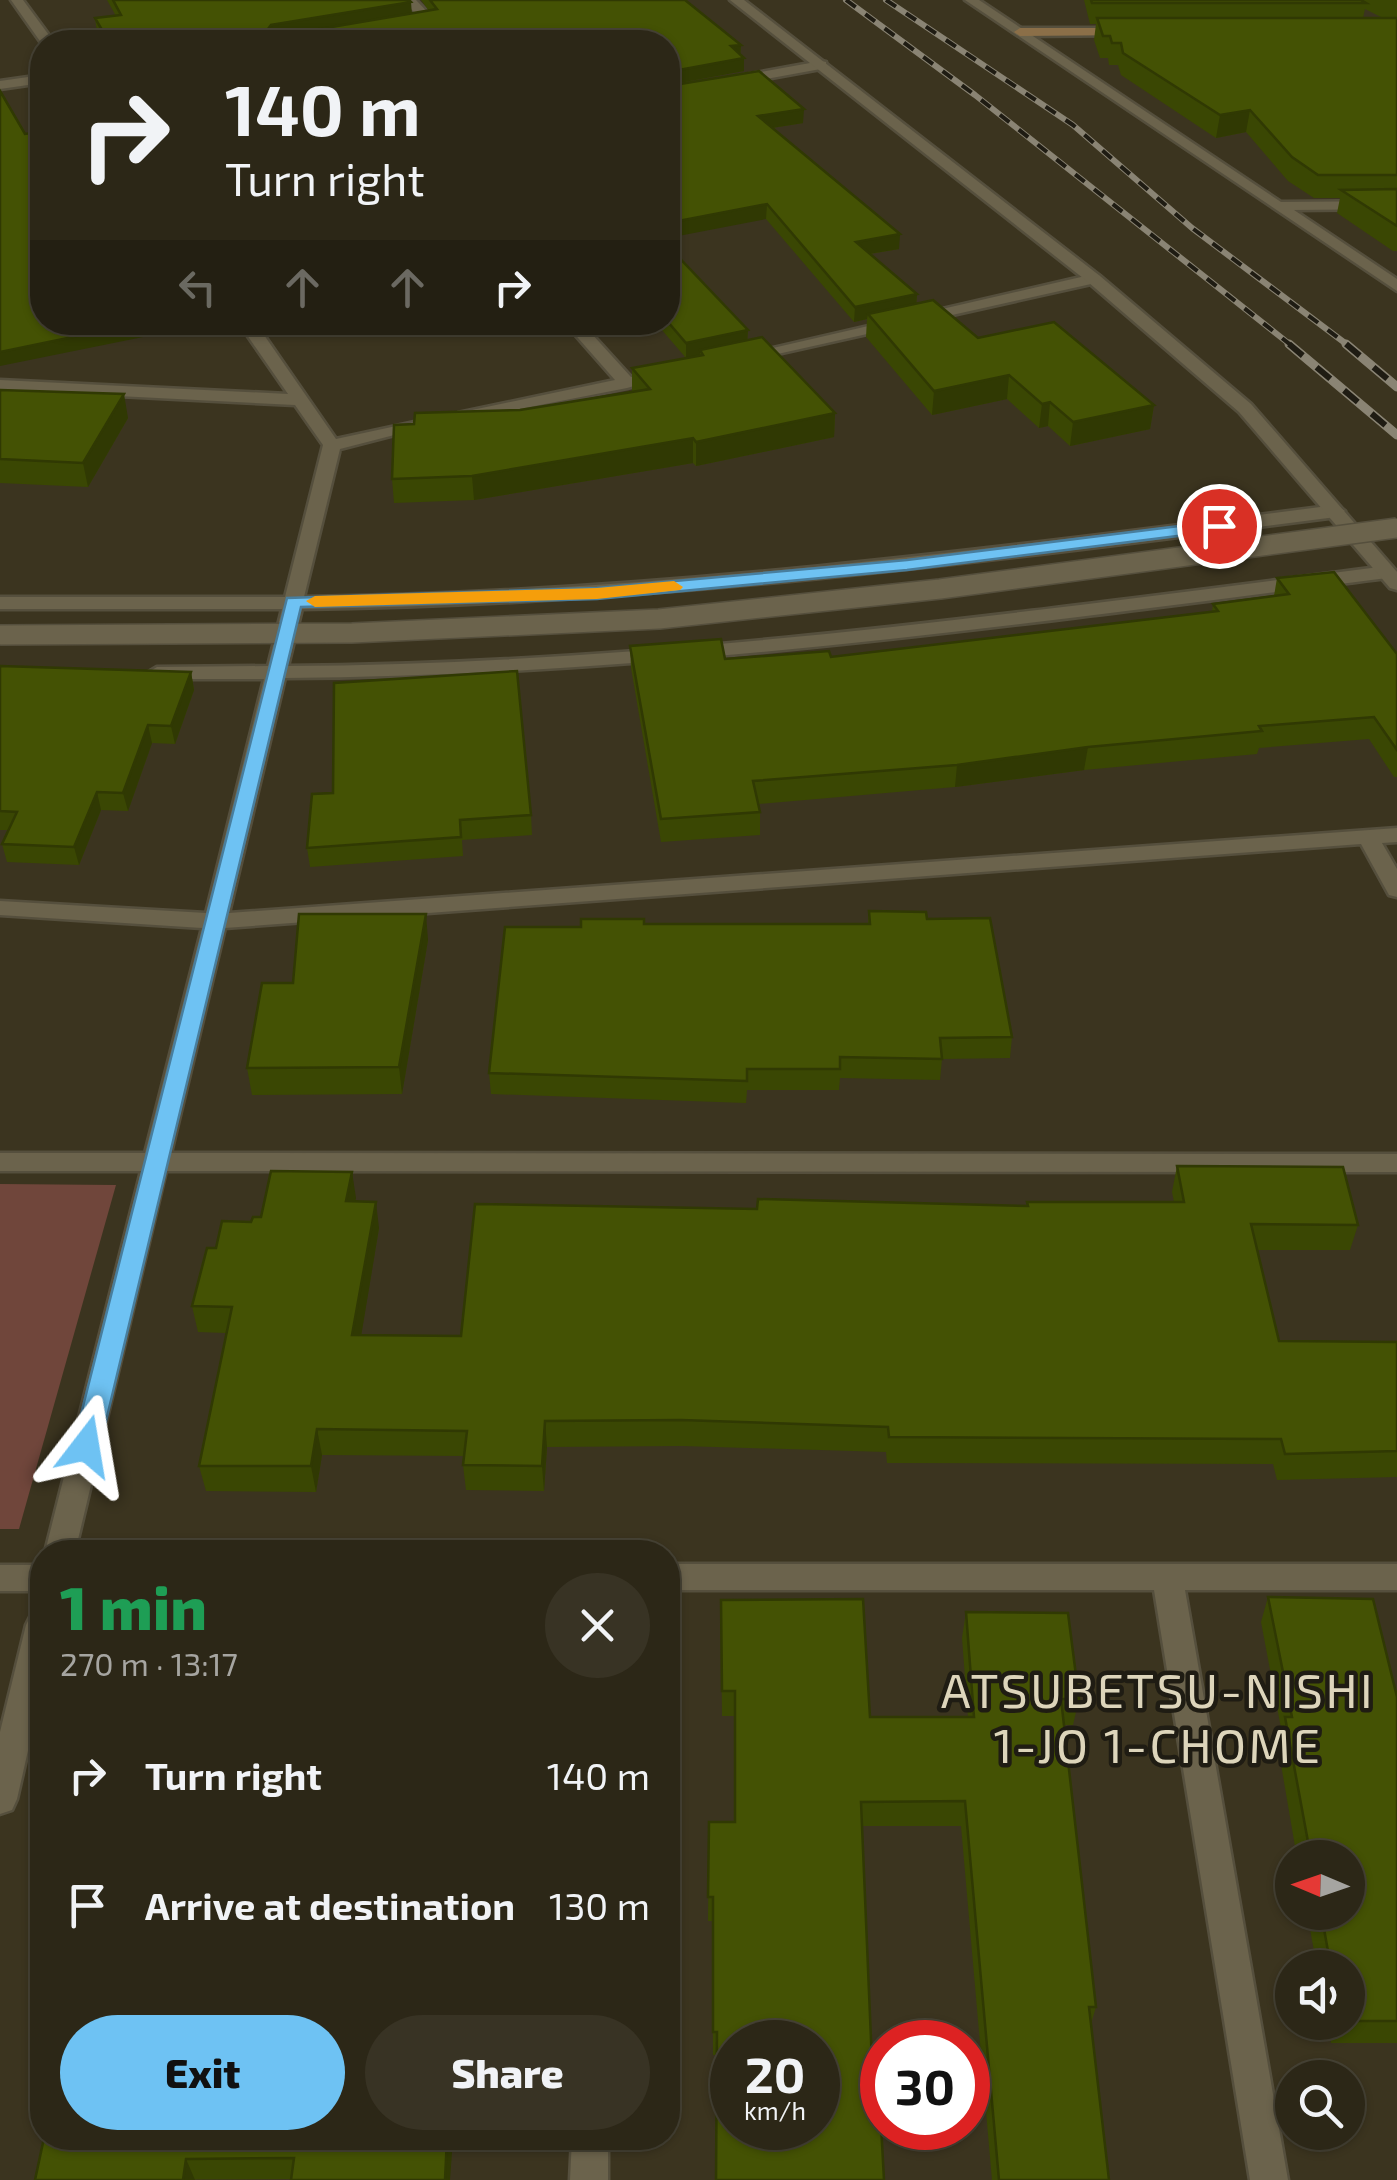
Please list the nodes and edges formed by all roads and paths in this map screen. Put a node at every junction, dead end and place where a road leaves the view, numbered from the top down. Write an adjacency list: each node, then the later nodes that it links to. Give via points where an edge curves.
1 (17, 0): 6 (street)
2 (409, 0): 5 (street, via 429,20)
3 (736, 0): 9 (street)
4 (971, 0): 7 (street)
5 (392, 26)
6 (39, 30)
7 (1020, 32): 8 (main road); 14 (street)
8 (1138, 32)
9 (820, 65): 12 (street); 15 (street)
10 (30, 80): 11 (street)
11 (0, 85)
12 (680, 90)
13 (1397, 205): 14 (street)
14 (1277, 206): 16 (street)
15 (1094, 279): 19 (street); 25 (street, via 1244,408)
16 (1397, 286)
17 (255, 335): 23 (street)
18 (584, 335): 21 (street)
19 (724, 361)
20 (685, 370): 21 (street)
21 (627, 383): 24 (street)
22 (0, 385): 23 (street)
23 (301, 400): 24 (street)
24 (332, 444): 28 (street)
25 (1336, 511): 27 (street); 28 (street, via 907,565 597,594)
26 (1397, 528): 30 (street, bridge, via 940,590 659,618 352,632)
27 (1392, 578): 32 (street, via 598,661)
28 (294, 602): 29 (street); 32 (street)
29 (0, 603)
30 (0, 635)
31 (138, 672): 32 (street)
32 (275, 674): 37 (street)
33 (1397, 835): 34 (street)
34 (1368, 837): 35 (street); 37 (street)
35 (1397, 890)
36 (0, 908): 37 (street)
37 (215, 922): 39 (street)
38 (0, 1162): 39 (street)
39 (157, 1162): 40 (street); 41 (street)
40 (1397, 1164)
41 (63, 1540)
42 (680, 1577): 43 (street)
43 (1167, 1577): 44 (street); 51 (street)
44 (1397, 1577)
45 (0, 1578): 46 (street)
46 (30, 1578)
47 (30, 1675): 48 (street)
48 (0, 1799)
49 (590, 2150): 50 (street)
50 (589, 2180)
51 (1269, 2180)

